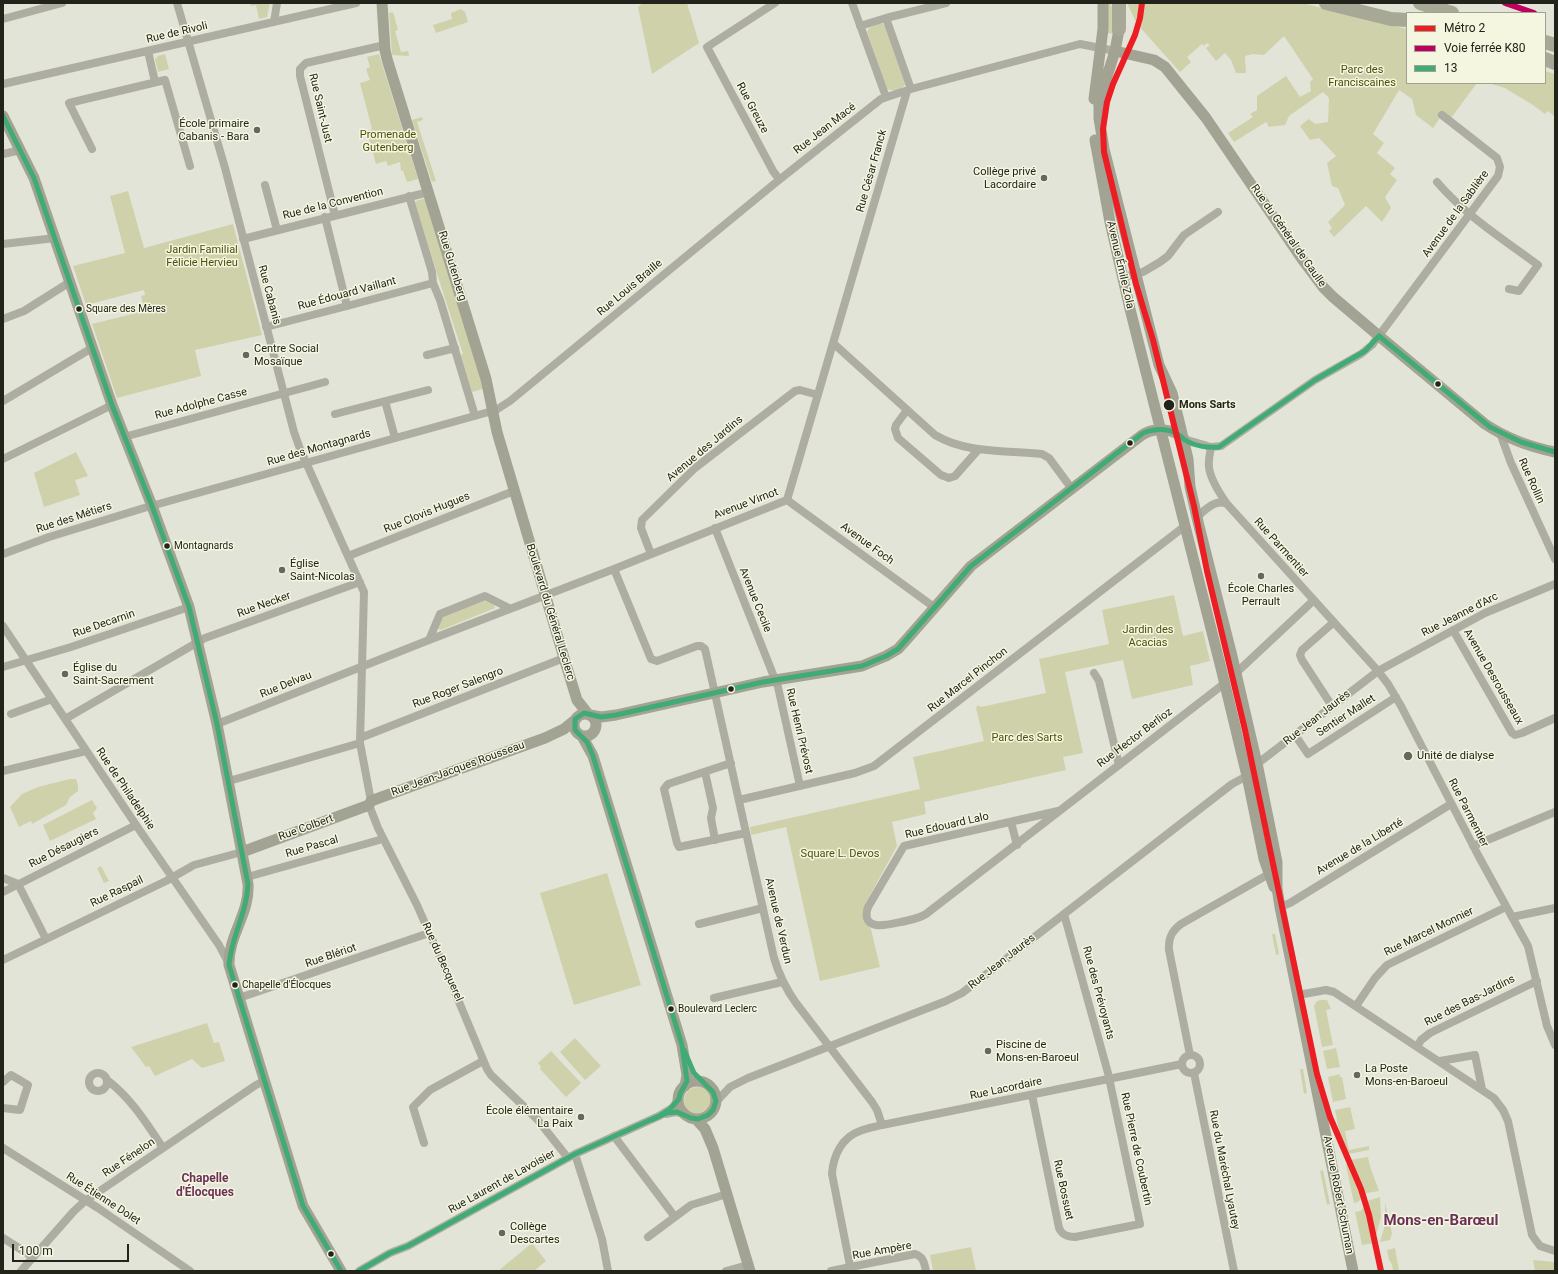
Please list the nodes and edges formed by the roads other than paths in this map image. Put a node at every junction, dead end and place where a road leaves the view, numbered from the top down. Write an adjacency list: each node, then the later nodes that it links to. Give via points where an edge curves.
1 (62, 3): 18 (street)
2 (177, 3): 23 (street, Rue Cabanis)
3 (277, 3): 20 (street)
4 (356, 3): 20 (street, Rue de Rivoli)
5 (382, 3): 24 (street, Rue Gutenberg)
6 (775, 3): 38 (street, Rue Greuze, via 707,47)
7 (852, 3): 21 (street)
8 (946, 3): 17 (street)
9 (1103, 3): 25 (street, Avenue Émile Zola)
10 (1115, 3): 22 (street, Avenue Émile Zola)
11 (1119, 3): 22 (highway)
12 (1326, 3): 19 (highway, via 1391,19)
13 (1366, 3): 16 (highway)
14 (1420, 3): 15 (highway)
15 (1449, 12)
16 (1406, 15)
17 (886, 18): 21 (street); 30 (street)
18 (3, 19)
19 (1406, 20)
20 (274, 22): 23 (street, Rue de Rivoli)
21 (860, 26): 31 (street)
22 (1119, 29): 27 (street, Avenue Émile Zola)
23 (188, 42): 26 (street, Rue de Rivoli); 49 (street, Rue Cabanis)
24 (385, 44): 41 (street, Rue Gutenberg, via 387,59); 45 (street, Rue Saint-Just, via 306,63 300,69)
25 (1100, 48): 27 (street); 30 (street, via 1078,44); 53 (street, Avenue Émile Zola, via 1093,121 1110,222)
26 (148, 51): 28 (street); 29 (street, Rue de Rivoli)
27 (1115, 51): 52 (street, Avenue Émile Zola, via 1100,96 1099,118); 60 (street, Rue du Général de Gaulle, via 1154,60 1172,75 1209,122 1318,280 1333,297)
28 (155, 82): 34 (street, via 68,103); 37 (street, via 165,80)
29 (3, 84)
30 (909, 90): 31 (street); 51 (street, Rue César Franck)
31 (886, 97): 38 (street, Rue Jean Macé)
32 (1442, 115): 44 (street, Avenue de la Sablière, via 1497,158 1500,167 1498,176)
33 (3, 116): 35 (street)
34 (92, 149)
35 (21, 150): 36 (street); 48 (street, via 36,182)
36 (3, 154)
37 (190, 166)
38 (779, 179): 73 (street, Rue Louis Braille, via 510,401)
39 (1437, 182): 44 (street)
40 (265, 186): 47 (street)
41 (429, 192): 42 (street, Rue de la Convention); 73 (street, Rue Gutenberg, via 486,379)
42 (409, 196): 45 (street, Rue de la Convention); 55 (street, Rue Gutenberg)
43 (1218, 212): 52 (street, via 1184,235 1164,259)
44 (1470, 214): 56 (street, via 1538,265 1519,291); 60 (street, Avenue de la Sablière)
45 (335, 215): 46 (street, Rue de la Convention)
46 (325, 217): 47 (street, Rue de la Convention); 57 (street)
47 (277, 230): 49 (street, Rue de la Convention)
48 (55, 238): 50 (street); 54 (street)
49 (243, 239): 59 (street, Rue Cabanis)
50 (3, 244)
51 (858, 258): 61 (street, Avenue Virnot)
52 (1135, 274): 53 (street); 80 (street, Avenue Émile Zola, via 1159,365 1174,399)
53 (1123, 277): 76 (street, Avenue Émile Zola)
54 (70, 282): 58 (street, via 24,311); 62 (street)
55 (433, 283): 57 (street, Rue Édouard Vaillant); 63 (street, Rue Gutenberg)
56 (1509, 289)
57 (347, 306): 59 (street, Rue Édouard Vaillant)
58 (3, 320)
59 (266, 326): 67 (street, Rue Cabanis)
60 (1379, 336): 77 (street, Rue du Général de Gaulle, via 1475,417); 83 (street, Avenue de la Sablière, via 1365,351 1315,380 1221,446)
61 (833, 343): 68 (street, Avenue Virnot); 72 (street)
62 (92, 348): 69 (street); 71 (street)
63 (455, 348): 64 (street); 75 (street, Rue Gutenberg)
64 (427, 355)
65 (325, 382): 67 (street, Rue Adolphe Casse)
66 (428, 390): 70 (street)
67 (283, 393): 78 (street, Rue Adolphe Casse); 87 (street, Rue Cabanis)
68 (818, 395): 90 (street, Avenue Virnot); 98 (street, Avenue des Jardins, via 794,391 686,476 642,520 641,528)
69 (3, 401)
70 (385, 401): 74 (street); 79 (street)
71 (112, 405): 78 (street); 86 (street)
72 (907, 410): 84 (street, via 941,438); 84 (street, via 896,425 898,438 941,475 949,478 955,476)
73 (492, 412): 75 (street, Rue des Montagnards); 89 (street, Rue Gutenberg)
74 (335, 414)
75 (476, 416): 79 (street, Rue des Montagnards)
76 (1160, 430): 80 (street, via 1176,432); 88 (street, via 1151,430 1142,435); 94 (street, Avenue Émile Zola)
77 (1500, 433): 81 (street, Rue du Général de Gaulle); 100 (street, Rue Rollin)
78 (124, 437): 92 (street)
79 (396, 438): 87 (street, Rue des Montagnards)
80 (1184, 439): 83 (street); 93 (street, Avenue Émile Zola)
81 (1517, 440): 82 (street, Rue du Général de Gaulle); 85 (street, Rue du Général de Gaulle)
82 (1555, 446)
83 (1211, 447): 91 (street, Rue Parmentier, via 1210,471)
84 (978, 450): 88 (street, via 1042,454 1049,458)
85 (1555, 452)
86 (3, 459)
87 (306, 463): 92 (street, Rue des Montagnards); 99 (street, Rue Cabanis)
88 (1072, 489): 108 (street, via 970,566)
89 (514, 491): 96 (street, Rue Gutenberg); 99 (street, Rue Clovis Hugues)
90 (787, 500): 95 (street, Avenue Virnot); 108 (street, Avenue Foch)
91 (1227, 504): 93 (street, via 1217,502); 106 (street, Rue Parmentier)
92 (152, 506): 97 (street, Rue des Métiers); 107 (street)
93 (1197, 517): 94 (street); 121 (street, Avenue Émile Zola)
94 (1185, 526): 123 (street, Avenue Robert Schuman); 150 (street, Rue Marcel Pinchon, via 874,766 864,771)
95 (714, 528): 98 (street, Avenue Virnot); 122 (street, Avenue Cecile)
96 (525, 529): 105 (street, Boulevard du Général Leclerc)
97 (3, 554)
98 (651, 554): 101 (street, Avenue Virnot)
99 (348, 556): 102 (street, Rue Cabanis)
100 (1555, 559)
101 (614, 569): 105 (street, Avenue Virnot); 124 (street, Avenue de Verdun, via 651,659 657,662 694,647 703,647)
102 (360, 582): 104 (street, Rue Cabanis); 114 (street, Rue Necker)
103 (1555, 584): 112 (street, Rue Jeanne d'Arc, via 1489,611)
104 (364, 592): 118 (street, Rue du Becquerel)
105 (545, 595): 109 (street, Avenue Virnot); 115 (street, Boulevard du Général Leclerc)
106 (1314, 600): 110 (street, Rue Parmentier); 121 (street)
107 (189, 607): 114 (street); 116 (street, Rue Decarnin)
108 (934, 607): 122 (street, via 898,649 873,663)
109 (509, 608): 113 (street, Avenue Virnot); 113 (street, via 485,596 440,614)
110 (1334, 622): 119 (street, Rue Parmentier); 128 (street, via 1302,650 1300,655)
111 (3, 626): 116 (street, Rue de Philadelphie)
112 (1453, 630): 119 (street, Rue Jeanne d'Arc); 132 (street, Avenue Desrousseaux, via 1515,735)
113 (429, 640): 118 (street, Rue Delvau)
114 (198, 641): 133 (street, Rue Necker); 135 (street)
115 (564, 658): 125 (street, Boulevard du Général Leclerc); 140 (street, Rue Roger Salengro)
116 (26, 660): 117 (street, Rue Decarnin); 127 (street, Rue de Philadelphie)
117 (3, 667)
118 (362, 667): 135 (street, Rue Delvau); 140 (street, Rue du Becquerel)
119 (1378, 671): 126 (street, Rue Parmentier); 128 (street, Rue Jean Jaurès)
120 (1094, 673): 145 (street, via 1099,681)
121 (1236, 673): 123 (street); 144 (street, Avenue Robert Schuman)
122 (775, 680): 124 (street); 150 (street, Rue Henri Prévost)
123 (1225, 683): 145 (street, Rue Hector Berlioz); 148 (street, Avenue Robert Schuman)
124 (715, 692): 129 (street); 143 (street, Avenue de Verdun)
125 (576, 696): 131 (street, Boulevard du Général Leclerc); 134 (street, Boulevard du Général Leclerc)
126 (1396, 697): 137 (street, Sentier Mallet, via 1308,754); 153 (street, Rue Parmentier)
127 (52, 699): 130 (street); 133 (street, Rue de Philadelphie)
128 (1332, 706): 137 (street, Rue Jean Jaurès)
129 (634, 711): 131 (street, via 609,716); 136 (street, via 608,722)
130 (11, 714)
131 (589, 714): 134 (street, via 582,714); 136 (street, via 595,719)
132 (1555, 718)
133 (65, 719): 141 (street, Rue de Philadelphie)
134 (576, 719): 138 (street, via 574,728); 139 (street, Rue Jean-Jacques Rousseau, via 564,729)
135 (217, 724): 149 (street)
136 (594, 732): 138 (street, via 588,736); 142 (street)
137 (1295, 735): 144 (street, Rue Jean Jaurès)
138 (581, 736): 139 (street, Rue Jean-Jacques Rousseau, via 565,734); 142 (street)
139 (545, 738): 152 (street, Rue Jean-Jacques Rousseau)
140 (360, 740): 149 (street, Rue Roger Salengro); 152 (street, Rue du Becquerel)
141 (86, 751): 146 (street); 158 (street, Rue de Philadelphie)
142 (593, 756): 189 (street)
143 (730, 763): 147 (street); 151 (street, Avenue de Verdun)
144 (1257, 764): 148 (street, Rue Jean Jaurès); 171 (street, Avenue Robert Schuman, via 1277,862)
145 (1118, 765): 154 (street, Rue Hector Berlioz)
146 (3, 771)
147 (705, 772): 161 (street, via 713,808 711,818); 161 (street, via 668,784 664,789 678,845 682,847)
148 (1246, 772): 165 (street, Avenue Robert Schuman); 175 (street, Rue Jean Jaurès)
149 (229, 781): 164 (street)
150 (800, 786): 151 (street, Rue Marcel Pinchon)
151 (739, 800): 159 (street, Avenue de Verdun)
152 (370, 803): 160 (street, Rue du Becquerel); 164 (street, Rue Colbert)
153 (1451, 804): 163 (street, Rue Parmentier); 171 (street, Avenue de la Liberté)
154 (1058, 811): 156 (street, Rue Hector Berlioz); 162 (street, Rue Hector Berlioz)
155 (1555, 812): 163 (street)
156 (1011, 822): 157 (street, Rue Hector Berlioz); 162 (street)
157 (1003, 824): 176 (street, Rue Edouard Lalo, via 904,846 868,907)
158 (136, 825): 166 (street, Rue de Philadelphie); 169 (street, Rue Désaugiers)
159 (746, 833): 161 (street); 173 (street, Avenue de Verdun)
160 (383, 839): 167 (street, Rue Pascal); 179 (street, Rue du Becquerel)
161 (715, 840)
162 (1017, 845): 176 (street, Rue Hector Berlioz, via 923,916 882,926 874,924)
163 (1473, 846): 172 (street, Rue Parmentier)
164 (242, 852): 166 (street, Rue Raspail, via 194,865); 167 (street)
165 (1269, 874): 171 (street, Avenue Robert Schuman); 193 (street, via 1181,924 1170,937 1169,950)
166 (172, 877): 180 (street, Rue Raspail); 182 (street, Rue de Philadelphie, via 222,949)
167 (247, 877): 182 (street, via 248,898 230,953)
168 (3, 878): 169 (street)
169 (18, 884): 170 (street, Rue Désaugiers); 180 (street)
170 (3, 892)
171 (1280, 907): 185 (street, Avenue Robert Schuman)
172 (1506, 907): 177 (street, Rue Parmentier); 188 (street, Rue Marcel Monnier, via 1387,965)
173 (763, 908): 178 (street); 184 (street, Avenue de Verdun)
174 (1555, 908): 177 (street)
175 (1064, 914): 191 (street, Rue Jean Jaurès, via 957,996); 198 (street, Rue des Prévoyants)
176 (868, 917)
177 (1512, 917): 183 (street, Rue Parmentier, via 1528,946)
178 (698, 924)
179 (429, 933): 186 (street, Rue Blériot); 194 (street, Rue du Becquerel)
180 (46, 939): 181 (street, Rue Raspail)
181 (3, 960)
182 (229, 964): 186 (street)
183 (1537, 980): 190 (street, Rue Parmentier, via 1547,1026); 192 (street, Rue des Bas-Jardins, via 1430,1033)
184 (782, 982): 187 (street); 191 (street, Avenue de Verdun)
185 (1298, 995): 188 (street, via 1328,990); 238 (street, Avenue Robert Schuman)
186 (239, 998): 200 (street)
187 (714, 998)
188 (1356, 1006): 192 (street)
189 (682, 1045): 202 (street, via 694,1073); 203 (street, via 687,1075)
190 (1555, 1045)
191 (829, 1046): 207 (street, Rue Jean Jaurès, via 730,1087); 212 (street, Avenue de Verdun, via 872,1102)
192 (1417, 1046): 195 (street)
193 (1190, 1055): 196 (street, via 1184,1058); 197 (street, via 1196,1056 1201,1062 1199,1070)
194 (483, 1061): 214 (street, via 430,1090 413,1107); 218 (street, Rue du Becquerel, via 491,1075)
195 (1440, 1062): 204 (street); 204 (street, via 1474,1055)
196 (1182, 1064): 197 (street, via 1186,1072); 198 (street, Rue Lacordaire)
197 (1194, 1073): 237 (street, Rue du Maréchal Lyautey)
198 (1110, 1079): 205 (street, Rue Lacordaire); 222 (street, Rue Pierre de Coubertin)
199 (107, 1080): 216 (street, via 116,1086 143,1118)
200 (264, 1081): 216 (street, Rue Fénelon); 231 (street, via 300,1198 310,1221)
201 (3, 1082): 208 (street, via 11,1075 28,1085 20,1110)
202 (707, 1084): 203 (street, via 696,1082); 207 (street, via 714,1092)
203 (685, 1086): 206 (street)
204 (1482, 1089): 225 (street, via 1497,1101 1508,1120 1532,1235 1540,1246)
205 (1032, 1095): 212 (street, Rue Lacordaire); 222 (street, Rue Bossuet, via 1062,1233 1068,1237 1075,1237)
206 (679, 1099): 209 (street, via 680,1107); 210 (street, Rue Laurent de Lavoisier, via 672,1108)
207 (714, 1107): 211 (street, via 706,1117); 217 (street, via 710,1127)
208 (3, 1108)
209 (685, 1114): 210 (street, Rue Laurent de Lavoisier, via 676,1112); 211 (street)
210 (659, 1116): 213 (street, Rue Laurent de Lavoisier)
211 (696, 1118): 217 (street, via 703,1126)
212 (882, 1126): 228 (street, Rue Lacordaire, via 859,1131 847,1139 840,1147 833,1164 832,1180)
213 (614, 1136): 218 (street, Rue Laurent de Lavoisier); 221 (street)
214 (424, 1142)
215 (3, 1148): 220 (street, Rue Étienne Dolet)
216 (163, 1148): 220 (street, Rue Fénelon)
217 (713, 1148): 219 (street)
218 (571, 1156): 232 (street, Rue Laurent de Lavoisier); 233 (street, via 602,1238)
219 (727, 1194): 221 (street, via 692,1205); 227 (street)
220 (85, 1201): 226 (street, Rue Fénelon); 230 (street, Rue Étienne Dolet)
221 (675, 1217): 223 (street)
222 (1140, 1224)
223 (648, 1237)
224 (3, 1238): 226 (street)
225 (1555, 1251)
226 (33, 1257): 229 (street, Rue Fénelon)
227 (749, 1268): 234 (street)
228 (850, 1269): 235 (street, Rue Ampère); 236 (street, Rue Ampère, via 915,1254 923,1259)
229 (21, 1271)
230 (190, 1271)
231 (341, 1271)
232 (358, 1271)
233 (608, 1271)
234 (726, 1271)
235 (831, 1271)
236 (926, 1271)
237 (1234, 1271)
238 (1353, 1271)

